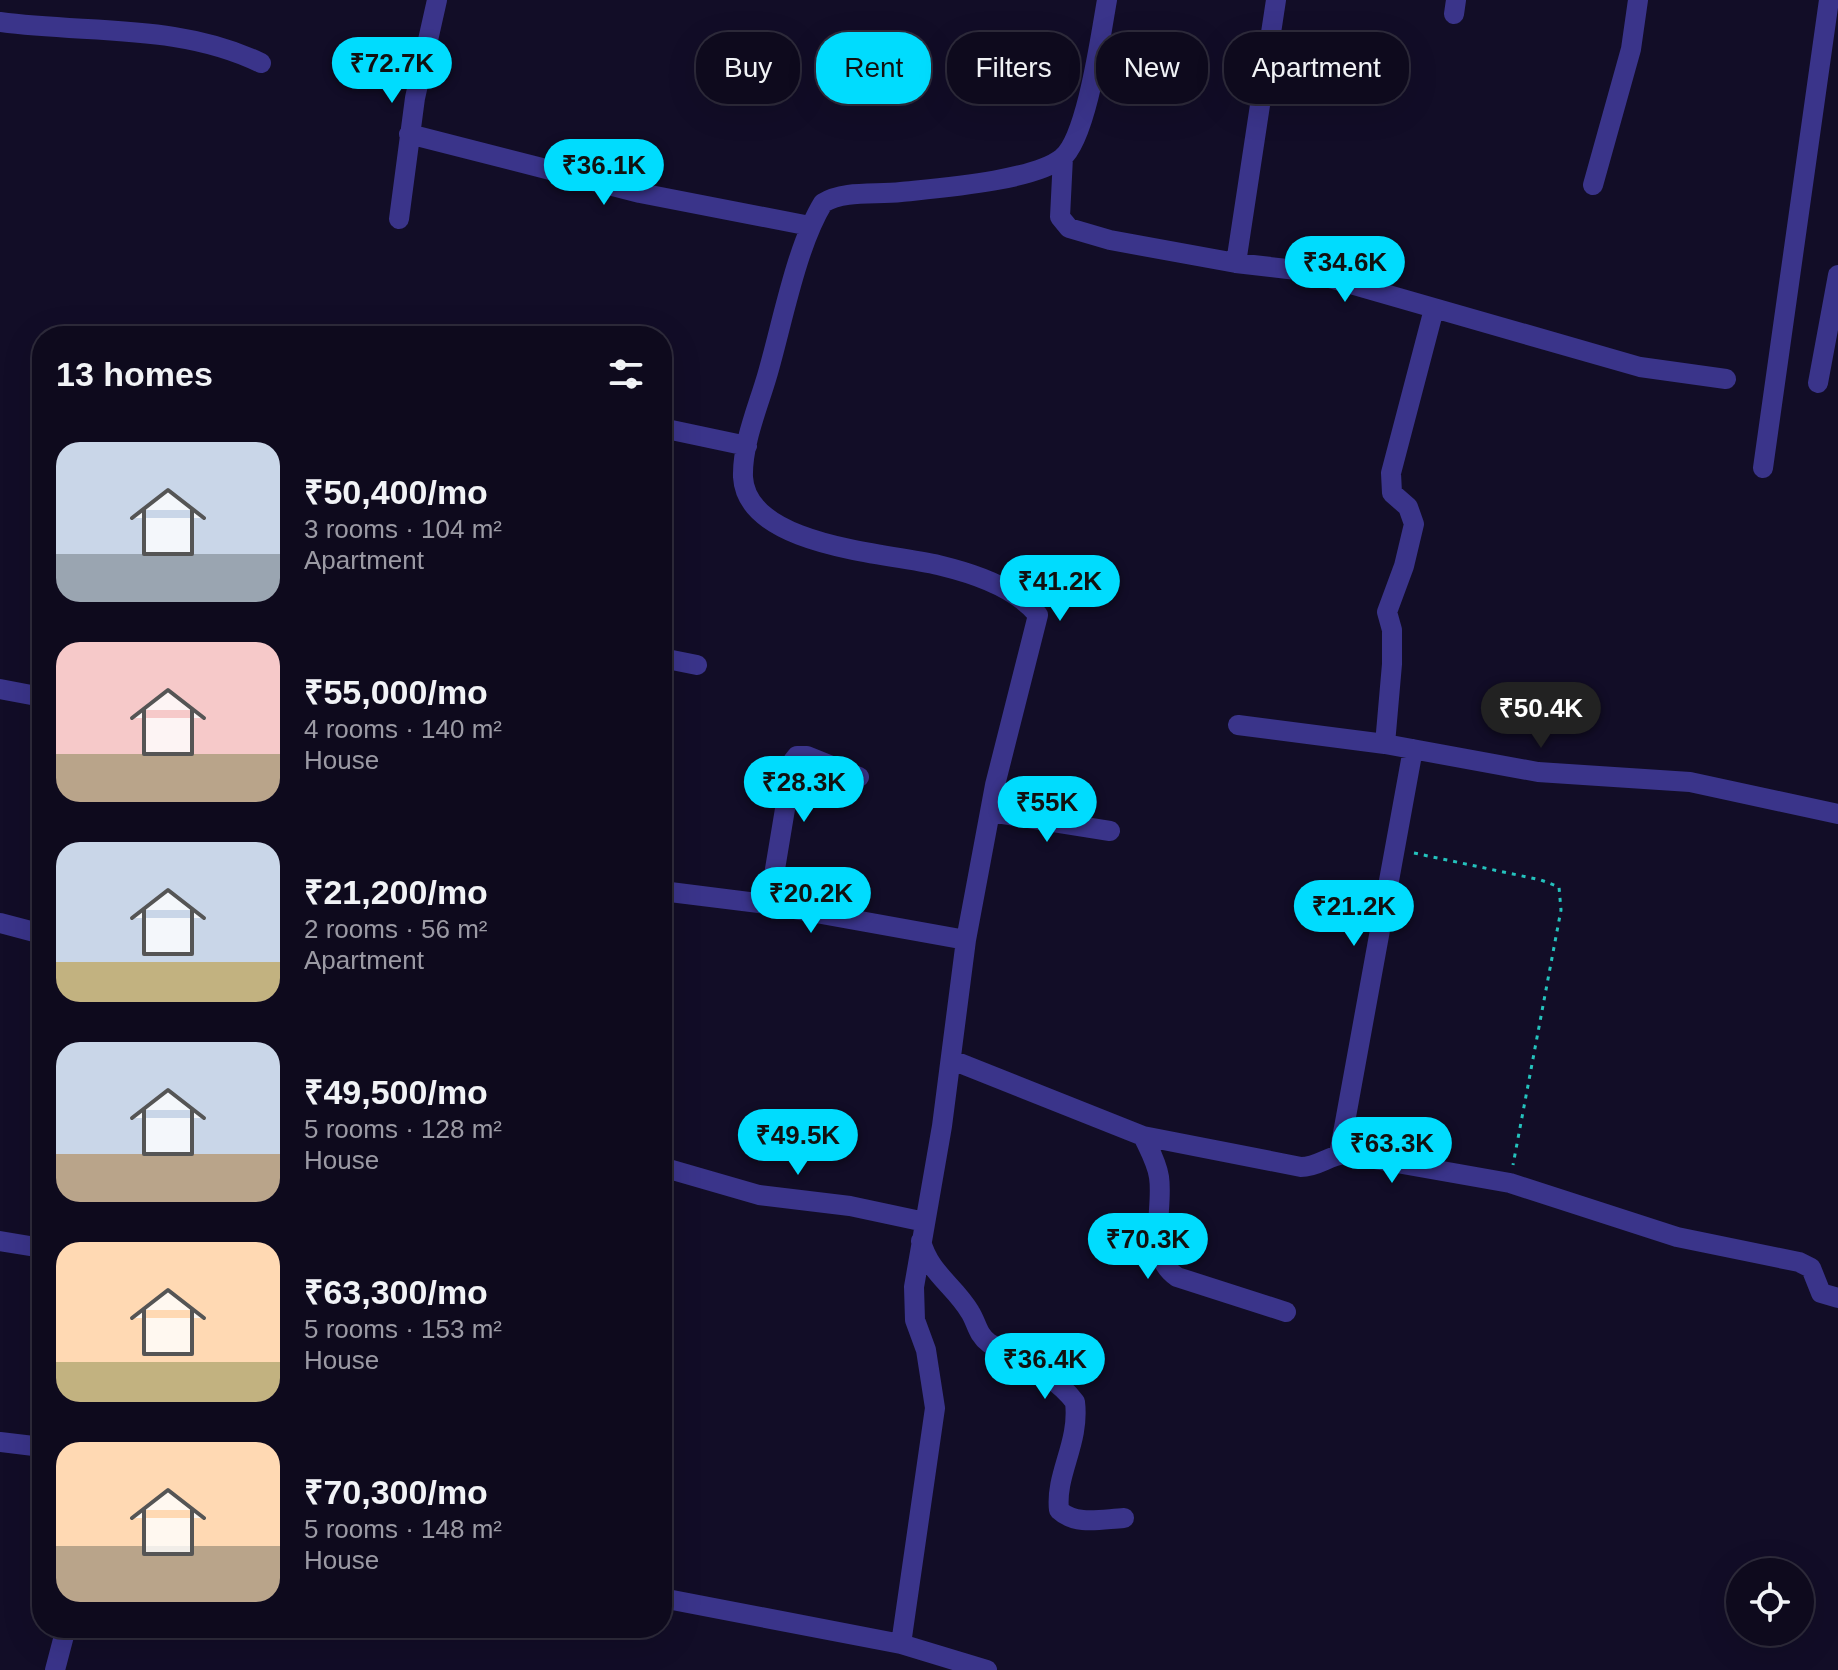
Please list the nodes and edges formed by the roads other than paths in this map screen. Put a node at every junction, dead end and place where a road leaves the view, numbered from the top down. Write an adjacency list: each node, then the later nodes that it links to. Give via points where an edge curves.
1 (437, 0): 8 (street)
2 (1107, 0): 9 (street, via 1085,108 1075,141)
3 (1276, 0): 13 (street)
4 (1638, 0): 10 (street, via 1631,49)
5 (1829, 0): 20 (street)
6 (0, 22): 7 (street, via 172,34 233,49)
7 (261, 63)
8 (409, 134): 11 (street); 12 (street, via 640,193)
9 (1063, 157): 12 (street, via 1017,174 965,184 833,197 823,203); 13 (street, via 1060,217 1069,228)
10 (1593, 185)
11 (399, 219)
12 (810, 226): 19 (street)
13 (1236, 263): 15 (street, via 1305,271)
14 (1838, 275): 17 (street)
15 (1434, 309): 16 (street, via 1640,367); 26 (street, via 1391,473 1392,493 1408,507 1414,524 1387,612 1392,664)
16 (1726, 379)
17 (1818, 383)
18 (672, 430): 19 (street)
19 (747, 446): 29 (street, via 747,494 772,521 839,548 942,566 984,580 1021,598 1038,615)
20 (1763, 468)
21 (672, 660): 22 (street)
22 (697, 665)
23 (0, 689): 24 (street)
24 (32, 695)
25 (1238, 725): 26 (street)
26 (1385, 744): 27 (street)
27 (1413, 749): 30 (street, via 1538,772 1690,782); 39 (street)
28 (859, 777): 33 (street, via 807,756 793,761)
29 (990, 812): 31 (street); 36 (street)
30 (1838, 814)
31 (1110, 831)
32 (672, 897): 33 (street)
33 (769, 905): 36 (street)
34 (0, 923): 35 (street)
35 (32, 931)
36 (966, 940): 37 (street)
37 (952, 1060): 38 (street); 41 (street)
38 (1143, 1136): 39 (street, via 1301,1167); 45 (street, via 1159,1176 1159,1249 1168,1271)
39 (1339, 1155): 44 (street, via 1510,1183 1677,1237 1799,1262 1811,1268 1821,1293)
40 (672, 1170): 41 (street, via 759,1195 850,1206)
41 (923, 1232): 48 (street, via 929,1263 972,1314 977,1331 1052,1378 1075,1402 1074,1446 1060,1488 1059,1510 1080,1520); 51 (street, via 913,1306 935,1408)
42 (0, 1241): 43 (street)
43 (32, 1246)
44 (1838, 1298)
45 (1286, 1312)
46 (0, 1442): 47 (street)
47 (32, 1446)
48 (1124, 1518)
49 (672, 1600): 51 (street)
50 (63, 1638): 52 (street)
51 (901, 1644): 53 (street)
52 (55, 1670)
53 (987, 1670)

